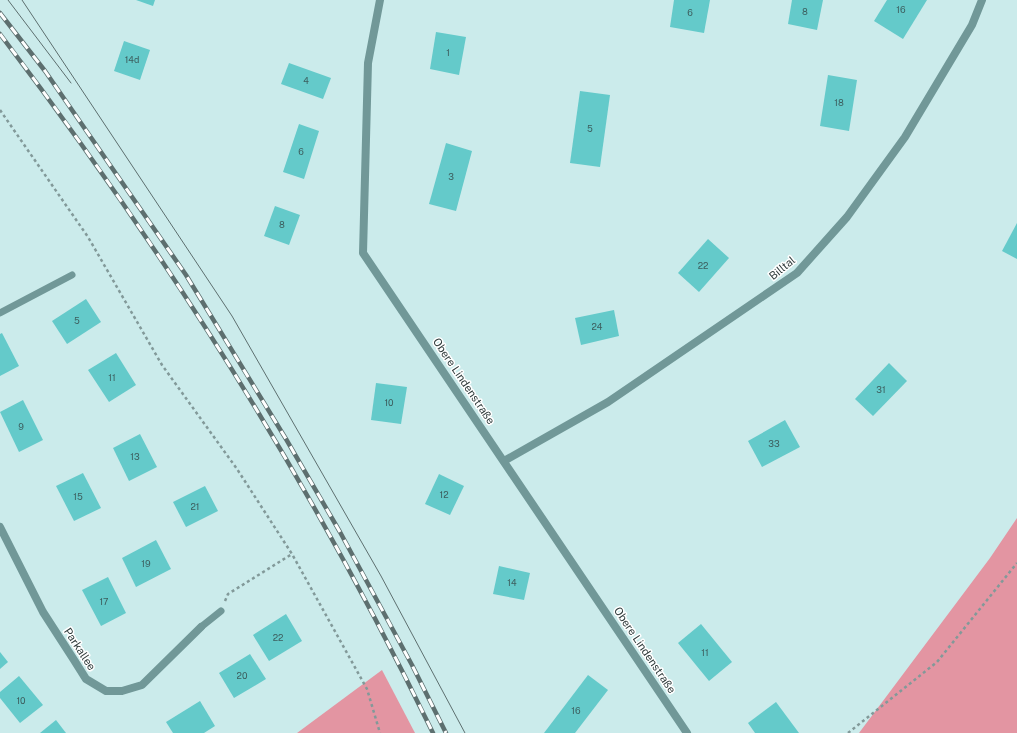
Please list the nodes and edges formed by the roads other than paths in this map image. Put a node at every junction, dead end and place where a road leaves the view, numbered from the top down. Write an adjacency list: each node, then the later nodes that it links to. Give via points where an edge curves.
1 (380, 0): 5 (street, Obere Lindenstraße, via 368,63 363,253)
2 (982, 0): 5 (street, Billtal, via 972,25 905,137 847,217 797,273 608,402)
3 (72, 275): 4 (lane)
4 (0, 313)
5 (504, 461): 9 (street, Obere Lindenstraße)
6 (0, 527): 8 (street, Parkallee, via 43,612 86,679 106,691 122,691 142,685)
7 (221, 611): 8 (lane)
8 (201, 627)
9 (687, 733)

